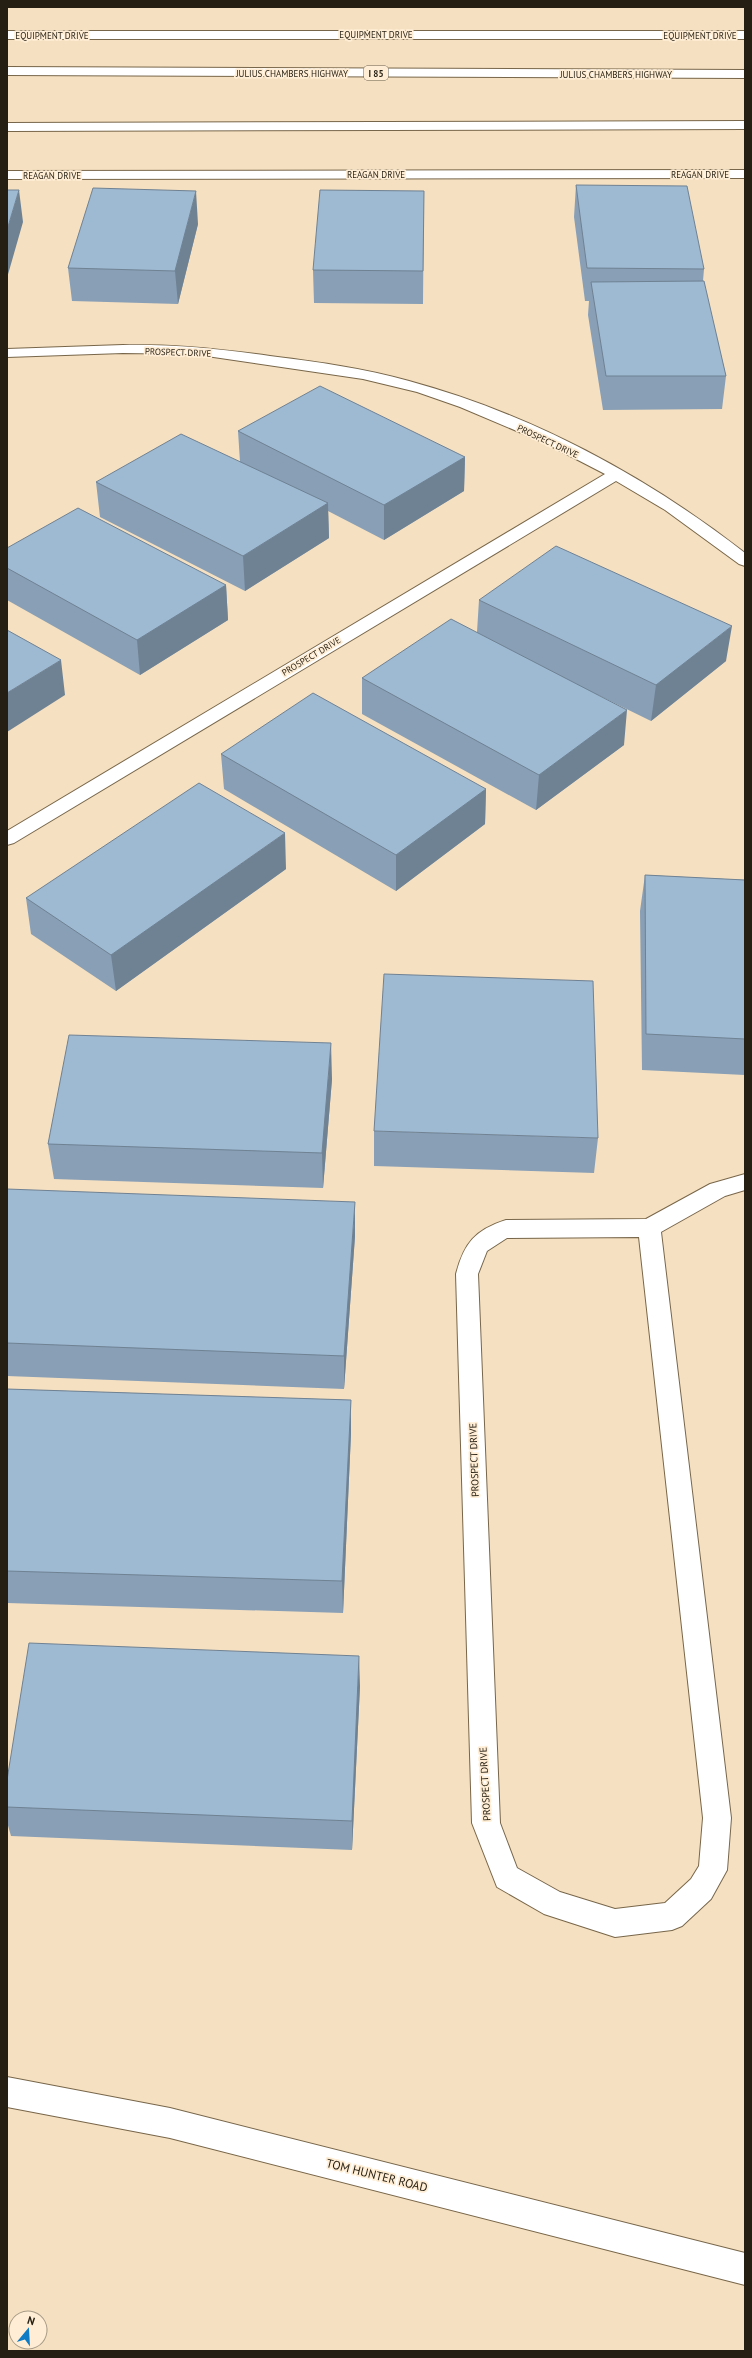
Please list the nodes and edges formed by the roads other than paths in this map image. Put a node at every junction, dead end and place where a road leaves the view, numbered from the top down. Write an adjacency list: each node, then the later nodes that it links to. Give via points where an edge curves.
1 (7, 35): 2 (main road, EQUIPMENT DRIVE)
2 (745, 35)
3 (7, 71): 4 (main road, JULIUS CHAMBERS HIGHWAY / I 85)
4 (745, 74)
5 (745, 125): 6 (main road)
6 (7, 127)
7 (745, 174): 8 (main road, REAGAN DRIVE)
8 (7, 175)
9 (7, 353): 10 (main road, PROSPECT DRIVE, via 192,350 363,374 421,389 493,416)
10 (616, 474): 11 (main road, PROSPECT DRIVE, via 662,502); 12 (main road, PROSPECT DRIVE)
11 (745, 561)
12 (7, 839)
13 (745, 1182): 14 (main road, PROSPECT DRIVE, via 718,1190)
14 (649, 1228): 14 (main road, PROSPECT DRIVE, via 717,1818 713,1870 701,1889 672,1916 615,1923 554,1904 507,1877 486,1823 467,1274 471,1256 481,1243 491,1234 506,1229)
15 (7, 2092): 16 (main road, TOM HUNTER ROAD, via 170,2123)
16 (745, 2269)

